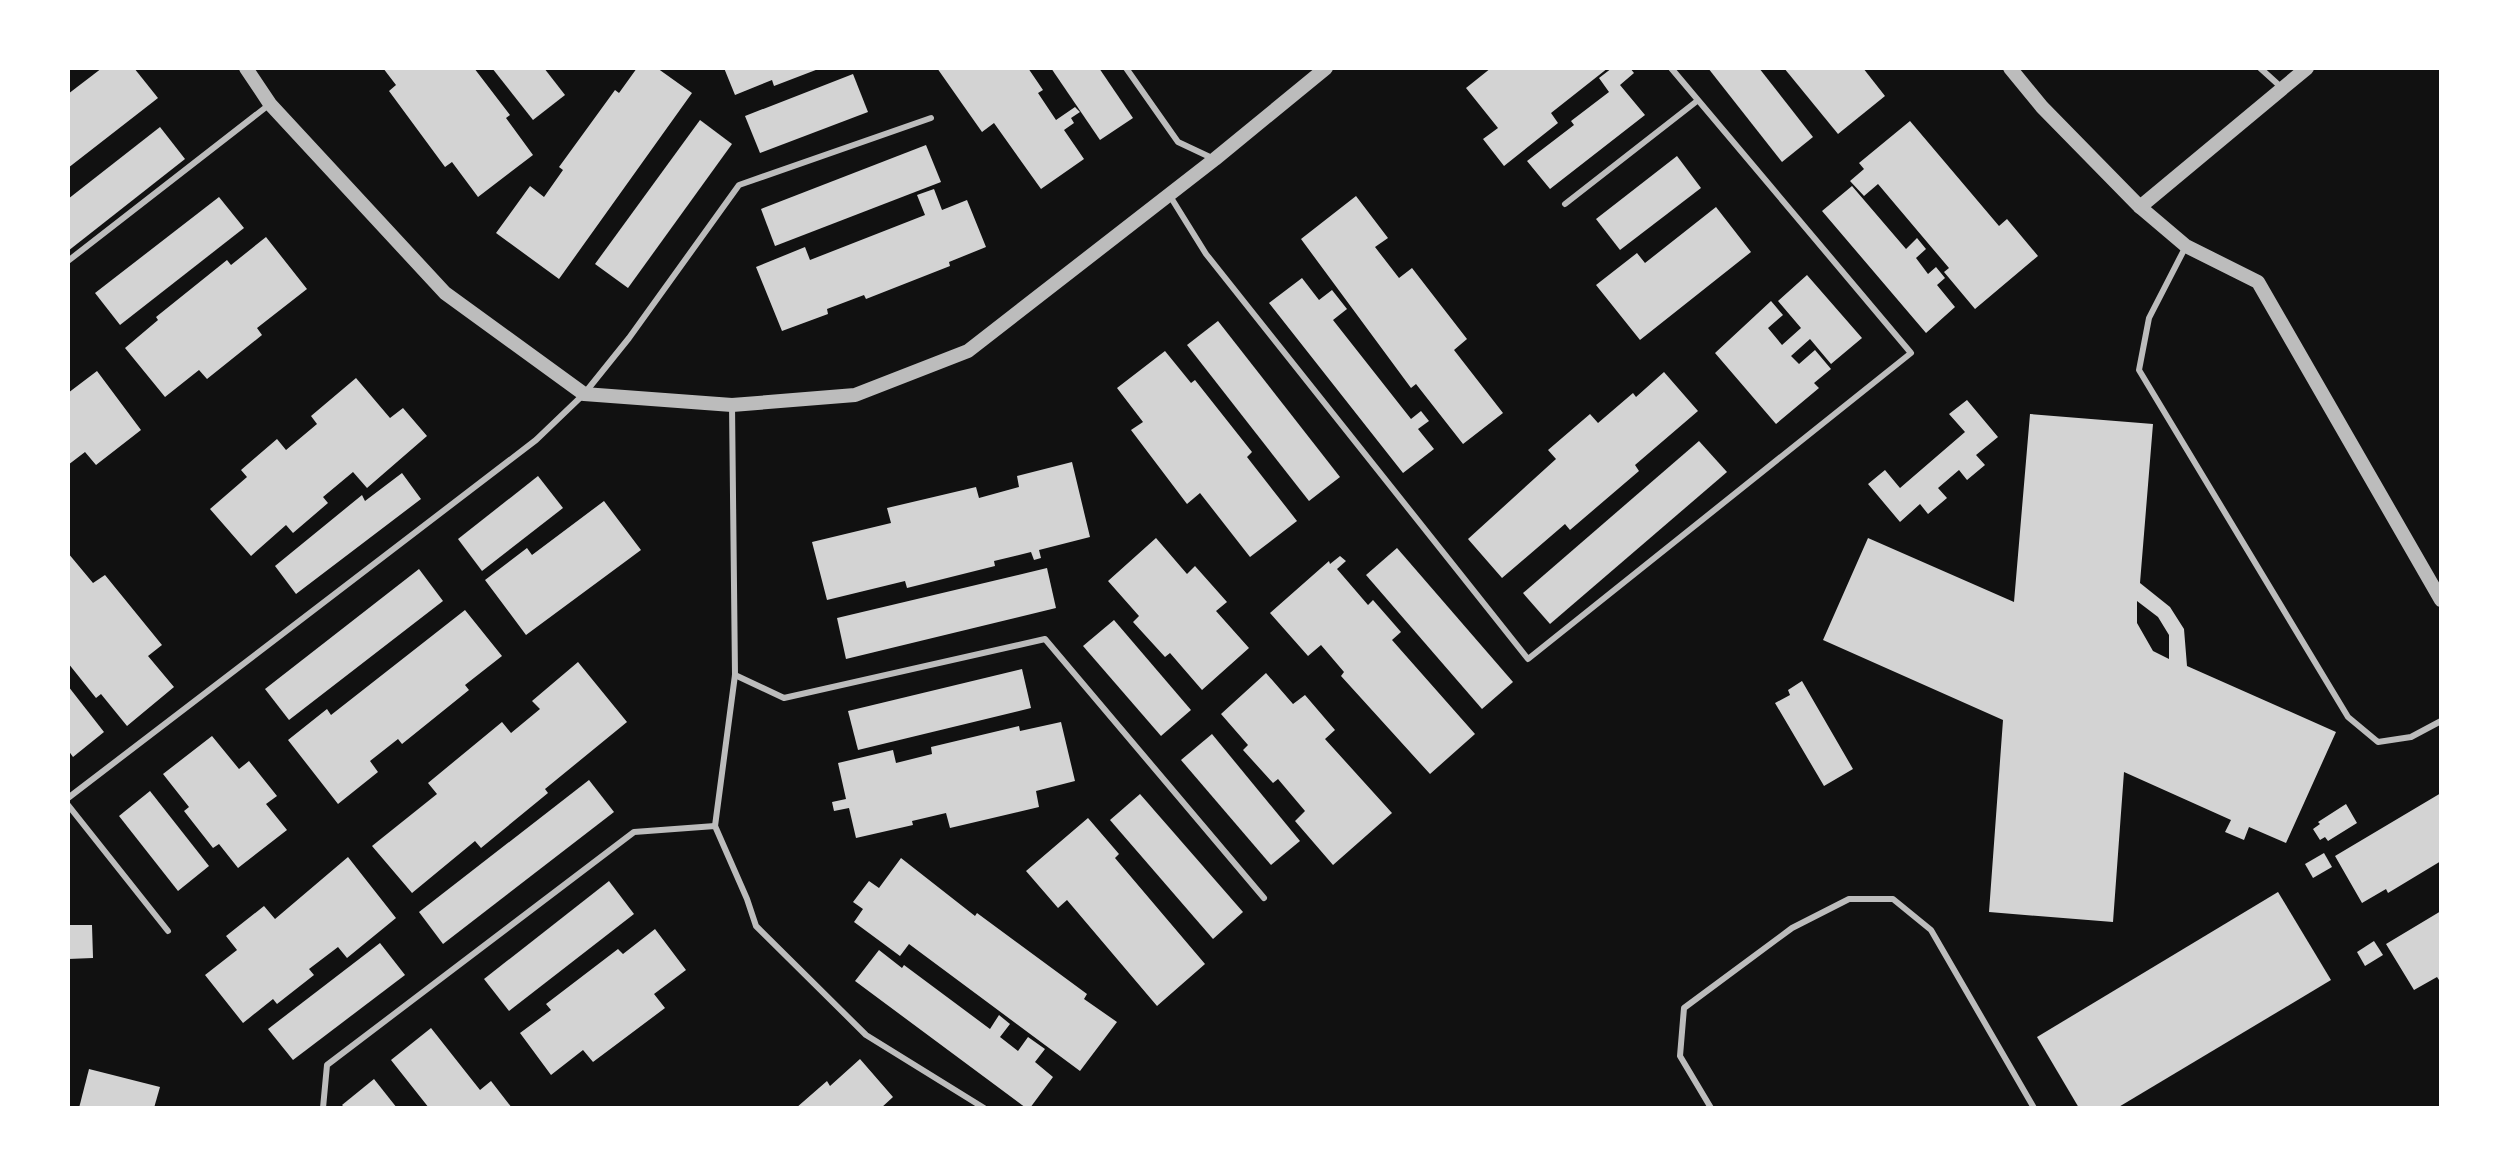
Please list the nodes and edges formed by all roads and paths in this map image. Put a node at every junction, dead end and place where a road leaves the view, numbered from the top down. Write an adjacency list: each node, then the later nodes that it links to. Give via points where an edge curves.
1 (1126, 68): 12 (lane, via 1178,142)
2 (1326, 68): 12 (street)
3 (1671, 68): 9 (lane)
4 (2010, 68): 15 (street)
5 (2260, 68): 8 (lane)
6 (2307, 68): 8 (street)
7 (248, 69): 10 (street)
8 (2284, 89): 15 (street)
9 (1697, 101): 13 (lane, via 1911,353 1528,659 1206,254); 14 (lane)
10 (270, 104): 17 (lane); 18 (street, via 445,293)
11 (931, 118): 18 (lane, via 739,185)
12 (1215, 159): 13 (street)
13 (1169, 194): 19 (street, via 968,351 855,395)
14 (1565, 204)
15 (2140, 207): 16 (street)
16 (2186, 246): 20 (street, via 2258,282); 22 (lane, via 2149,318 2139,370 2348,717 2378,742 2411,737)
17 (68, 261)
18 (584, 394): 19 (street); 23 (lane, via 536,440)
19 (732, 405): 21 (lane)
20 (2441, 600)
21 (735, 675): 25 (lane); 26 (lane, via 784,698 1045,639)
22 (2441, 721)
23 (68, 798)
24 (68, 805): 27 (lane)
25 (715, 826): 28 (lane, via 634,832 327,1065); 29 (lane, via 756,926 866,1035)
26 (1264, 898)
27 (168, 931)
28 (323, 1108)
29 (984, 1108)
30 (1711, 1108): 31 (lane, via 1680,1056 1684,1008 1792,928 1849,899 1893,899 1931,930)
31 (2034, 1108)

